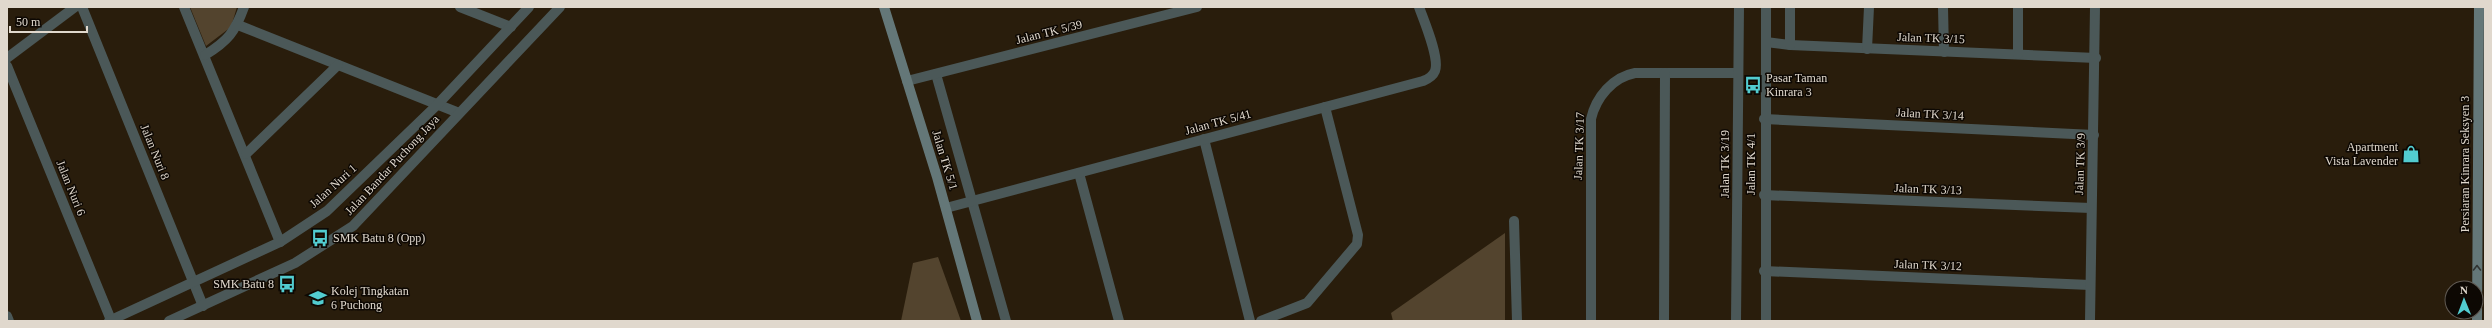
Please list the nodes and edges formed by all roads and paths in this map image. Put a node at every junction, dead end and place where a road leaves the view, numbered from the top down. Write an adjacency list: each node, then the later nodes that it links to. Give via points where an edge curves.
1 (75, 7): 27 (street)
2 (82, 7): 50 (street, Jalan Nuri 8)
3 (184, 7): 26 (street)
4 (244, 7): 19 (street)
5 (460, 7): 20 (street)
6 (529, 7): 20 (street, Jalan Nuri 1)
7 (560, 7): 37 (street, Jalan Bandar Puchong Jaya)
8 (884, 7): 34 (street, Jalan TK 5/1)
9 (1198, 7): 33 (street, Jalan TK 5/39)
10 (1739, 7): 32 (street, Jalan TK 3/19)
11 (1766, 7): 21 (street, Jalan TK 4/1)
12 (1790, 7): 22 (street)
13 (1869, 7): 23 (street)
14 (1943, 7): 24 (street)
15 (2018, 7): 25 (street)
16 (2096, 7): 28 (street, Jalan TK 3/9)
17 (2479, 7): 68 (street, Persiaran Kinrara Seksyen 3, one-way to 17)
18 (1420, 10): 36 (street, Jalan TK 5/41, via 1435,56 1436,70 1433,75 1423,81)
19 (238, 25): 26 (street, via 224,43); 29 (street)
20 (511, 27): 35 (street, Jalan Nuri 1)
21 (1766, 42): 22 (street, Jalan TK 3/15); 38 (street, Jalan TK 4/1)
22 (1790, 45): 23 (street, Jalan TK 3/15)
23 (1867, 49): 24 (street, Jalan TK 3/15)
24 (1944, 52): 25 (street, Jalan TK 3/15)
25 (2018, 54): 28 (street, Jalan TK 3/15)
26 (205, 55): 41 (street)
27 (7, 58)
28 (2096, 58): 39 (street, Jalan TK 3/9)
29 (338, 65): 35 (street); 41 (street)
30 (7, 66): 54 (street, Jalan Nuri 6)
31 (1665, 72): 32 (street, Jalan TK 3/17); 63 (street, Jalan TK 3/17, via 1625,75 1616,81 1594,107 1591,119); 64 (street)
32 (1738, 73): 65 (street, Jalan TK 3/19)
33 (936, 74): 34 (street, Jalan TK 5/39); 44 (street)
34 (907, 82): 45 (street, Jalan TK 5/1)
35 (437, 104): 37 (street); 48 (street, Jalan Nuri 1, via 327,211)
36 (1326, 107): 40 (street, Jalan TK 5/41); 61 (street, via 1358,235 1358,244 1307,303)
37 (459, 113): 52 (street, Jalan Bandar Puchong Jaya, via 353,226 295,263)
38 (1764, 119): 39 (street, Jalan TK 3/14); 43 (street, Jalan TK 4/1)
39 (2094, 135): 46 (street, Jalan TK 3/9)
40 (1204, 139): 42 (street, Jalan TK 5/41); 60 (street)
41 (246, 154): 48 (street)
42 (1079, 173): 44 (street, Jalan TK 5/41); 59 (street)
43 (1764, 195): 46 (street, Jalan TK 3/13); 49 (street, Jalan TK 4/1)
44 (972, 201): 45 (street, Jalan TK 5/41); 58 (street)
45 (946, 208): 57 (street, Jalan TK 5/1)
46 (2091, 208): 51 (street, Jalan TK 3/9)
47 (1514, 221): 62 (street)
48 (280, 242): 50 (street, Jalan Nuri 1)
49 (1764, 271): 51 (street, Jalan TK 3/12); 66 (street, Jalan TK 4/1)
50 (194, 282): 52 (street, Jalan Nuri 8); 54 (street, Jalan Nuri 1)
51 (2090, 285): 67 (street, Jalan TK 3/9)
52 (203, 306): 56 (street, Jalan Bandar Puchong Jaya)
53 (7, 316): 55 (street)
54 (110, 320)
55 (9, 321)
56 (169, 321)
57 (977, 321)
58 (1006, 321)
59 (1119, 321)
60 (1250, 321)
61 (1261, 321)
62 (1517, 321)
63 (1591, 321)
64 (1664, 321)
65 (1736, 321)
66 (1766, 321)
67 (2090, 321)
68 (2476, 321)

